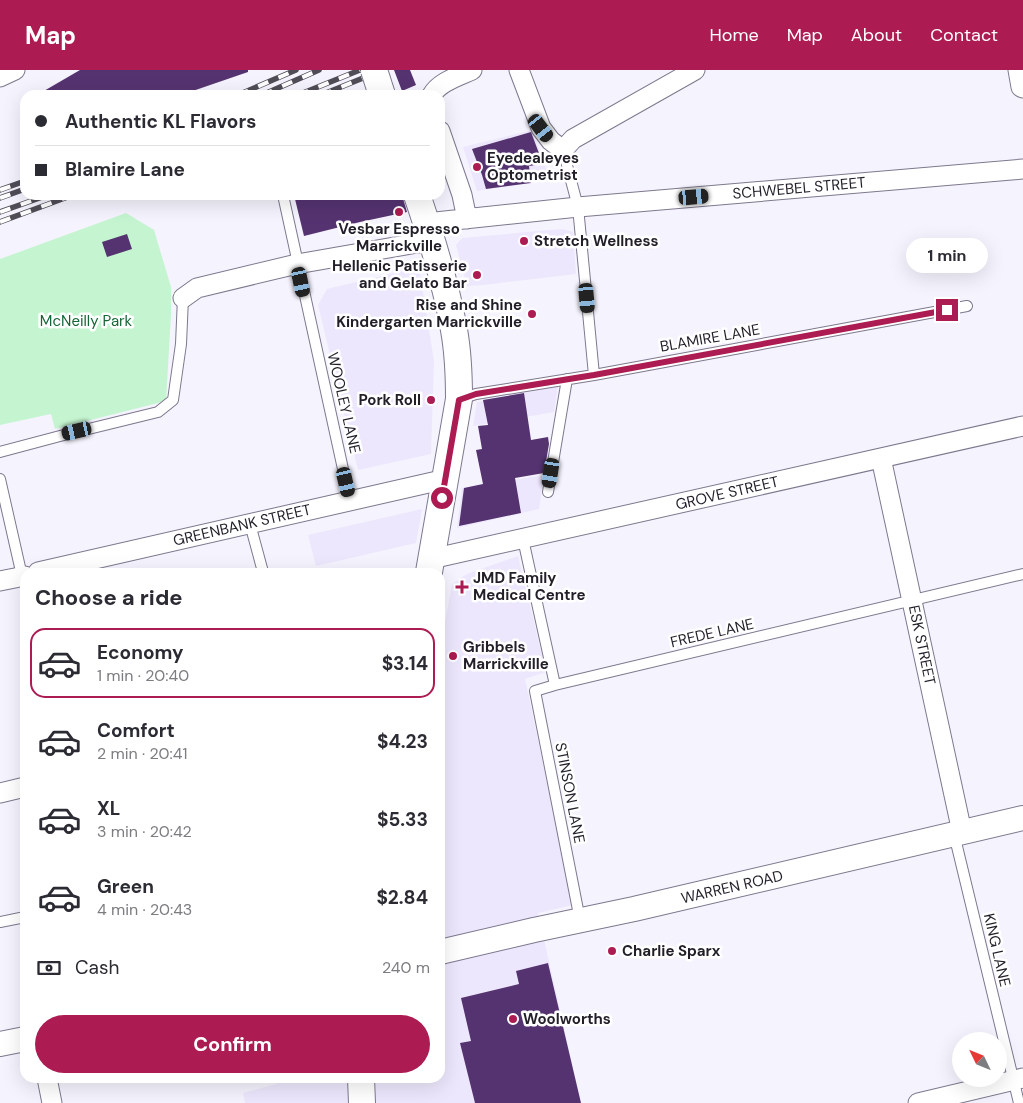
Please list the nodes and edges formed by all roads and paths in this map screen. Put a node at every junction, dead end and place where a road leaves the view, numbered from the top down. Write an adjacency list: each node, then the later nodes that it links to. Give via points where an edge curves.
1 (15, 70): 7 (street)
2 (374, 70): 9 (main road, bridge)
3 (472, 70): 10 (street)
4 (519, 70): 12 (street, via 541,128)
5 (695, 70): 12 (street, via 572,139)
6 (1018, 70): 8 (street)
7 (0, 78)
8 (1023, 88)
9 (380, 90)
10 (435, 90)
11 (445, 146): 17 (street)
12 (563, 150): 16 (lane)
13 (1023, 169): 16 (street, SCHWEBEL STREET)
14 (284, 200): 19 (lane, WOOLEY LANE)
15 (419, 200): 18 (main road)
16 (578, 207): 17 (street, SCHWEBEL STREET); 22 (lane)
17 (467, 218): 18 (street, SCHWEBEL STREET)
18 (430, 232): 19 (street, SCHWEBEL STREET, via 416,244); 24 (main road, via 454,330)
19 (297, 264): 20 (street, SCHWEBEL STREET, via 197,288); 31 (lane, WOOLEY LANE)
20 (183, 298): 26 (lane, via 173,400 158,412)
21 (967, 306): 22 (lane, BLAMIRE LANE)
22 (594, 375): 23 (lane, BLAMIRE LANE)
23 (566, 380): 24 (lane, BLAMIRE LANE, via 476,394); 30 (lane)
24 (459, 400): 29 (main road)
25 (1023, 426): 27 (street, GROVE STREET)
26 (0, 452)
27 (881, 458): 33 (street, GROVE STREET); 41 (street, ESK STREET)
28 (0, 479): 35 (lane)
29 (446, 479): 31 (street, GREENBANK STREET); 34 (main road)
30 (548, 492)
31 (350, 500): 32 (street, GREENBANK STREET)
32 (250, 524): 36 (street, GREENBANK STREET); 37 (lane)
33 (523, 539): 34 (street, GROVE STREET); 42 (lane)
34 (430, 566)
35 (26, 568)
36 (58, 568)
37 (262, 568)
38 (1023, 574): 41 (lane, FREDE LANE)
39 (20, 577): 40 (street, GREENBANK STREET)
40 (0, 581)
41 (912, 601): 42 (lane, FREDE LANE); 46 (street, ESK STREET)
42 (555, 685): 48 (lane, STINSON LANE, via 535,691)
43 (20, 788): 44 (street)
44 (0, 792)
45 (1023, 818): 46 (street, WARREN ROAD)
46 (958, 833): 48 (street, WARREN ROAD); 53 (lane, KING LANE)
47 (20, 918): 49 (lane)
48 (580, 920): 50 (street, WARREN ROAD)
49 (0, 922)
50 (445, 951)
51 (20, 1040): 52 (street)
52 (0, 1044)
53 (1018, 1079): 58 (street); 59 (lane, KING LANE)
54 (48, 1083): 56 (street)
55 (361, 1083): 57 (main road)
56 (52, 1103)
57 (362, 1103)
58 (918, 1103)
59 (1019, 1103)

